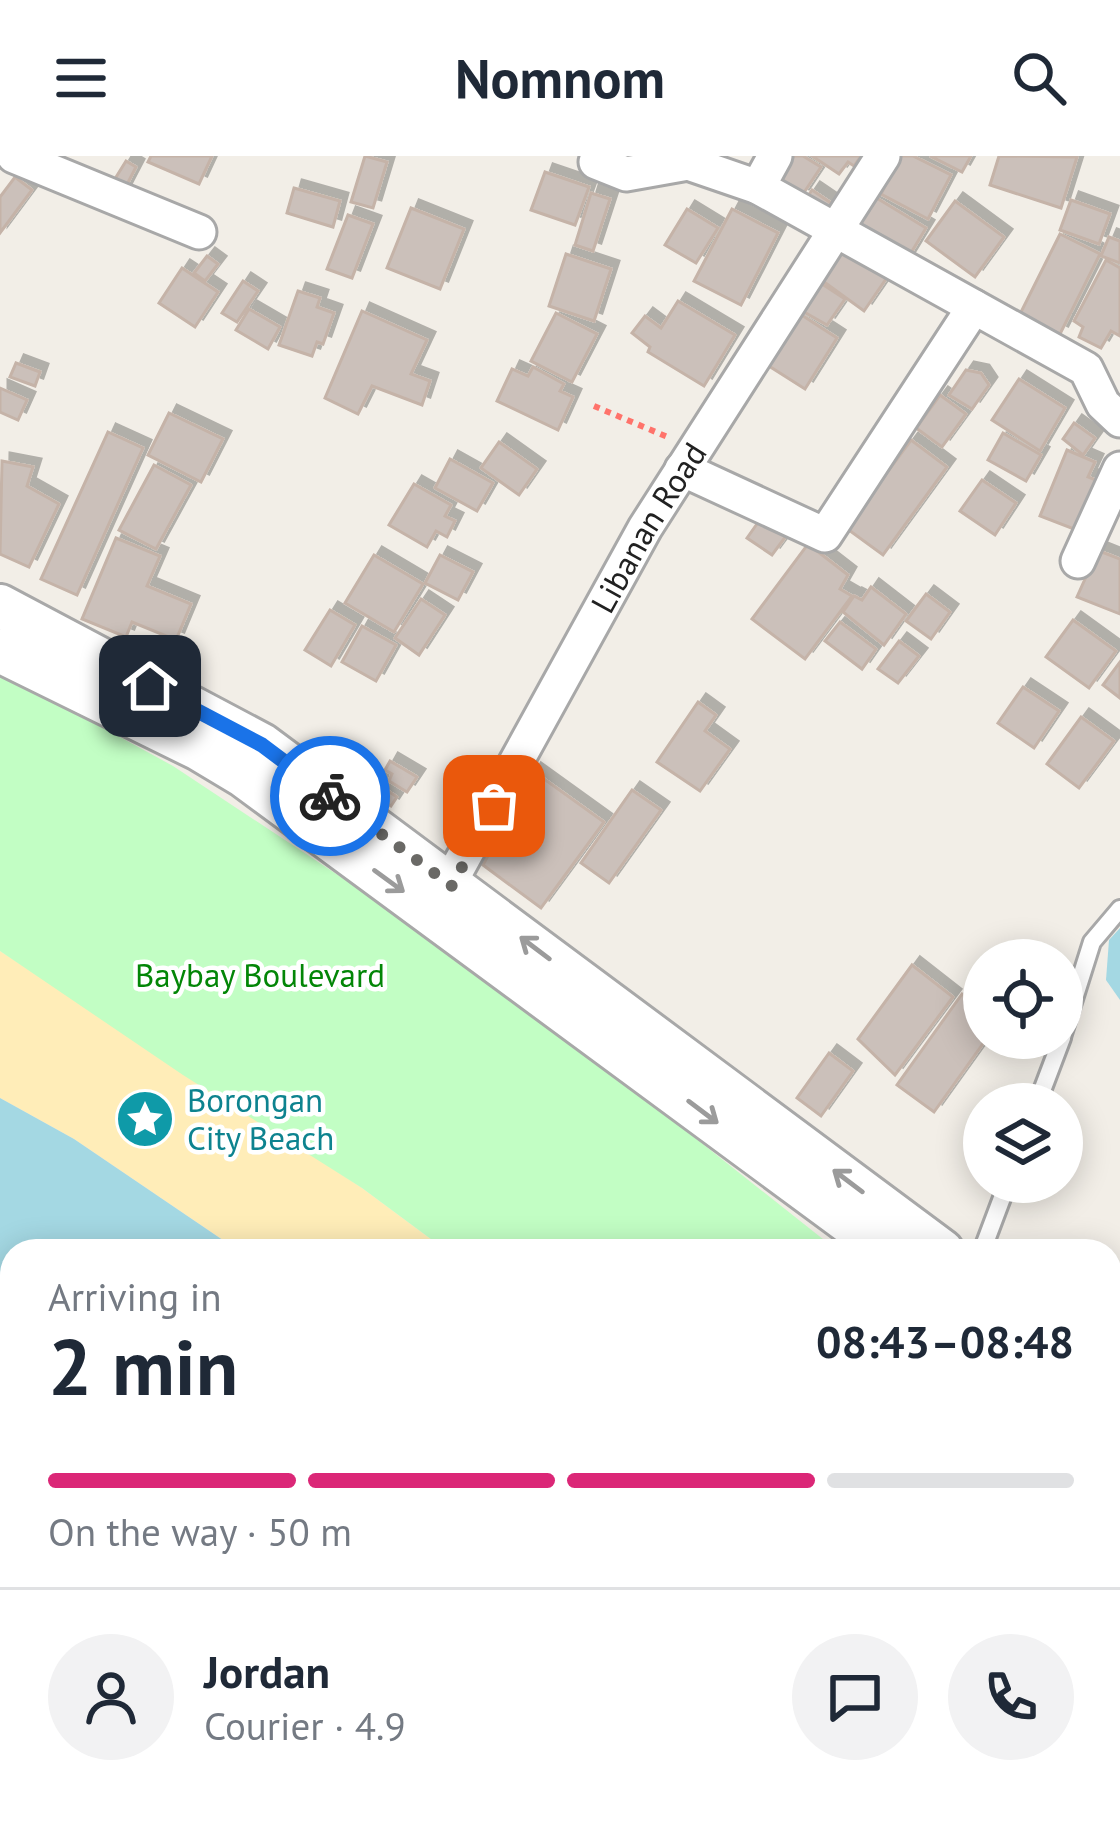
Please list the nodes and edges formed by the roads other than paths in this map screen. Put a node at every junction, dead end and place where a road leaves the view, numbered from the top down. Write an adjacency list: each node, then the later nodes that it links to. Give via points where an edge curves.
1 (14, 156): 7 (street)
2 (775, 156): 5 (street)
3 (883, 156): 6 (street, Libanan Road)
4 (596, 162): 5 (street, via 626,174 688,163)
5 (758, 187): 6 (street)
6 (833, 230): 8 (street); 10 (street, Libanan Road)
7 (200, 232)
8 (974, 307): 9 (street, via 1086,369); 10 (street, via 825,536)
9 (1120, 420)
10 (689, 459): 15 (street, Libanan Road)
11 (1120, 469): 12 (street)
12 (1078, 561)
13 (0, 606): 15 (street, via 262,745)
14 (0, 651): 15 (street, one-way to 15, via 229,767)
15 (442, 899): 19 (street, one-way to 19); 20 (street, one-way to 15)
16 (1120, 909): 17 (lane, via 1092,942)
17 (1083, 971)
18 (1000, 1203): 21 (lane)
19 (873, 1239)
20 (925, 1239)
21 (987, 1239)

